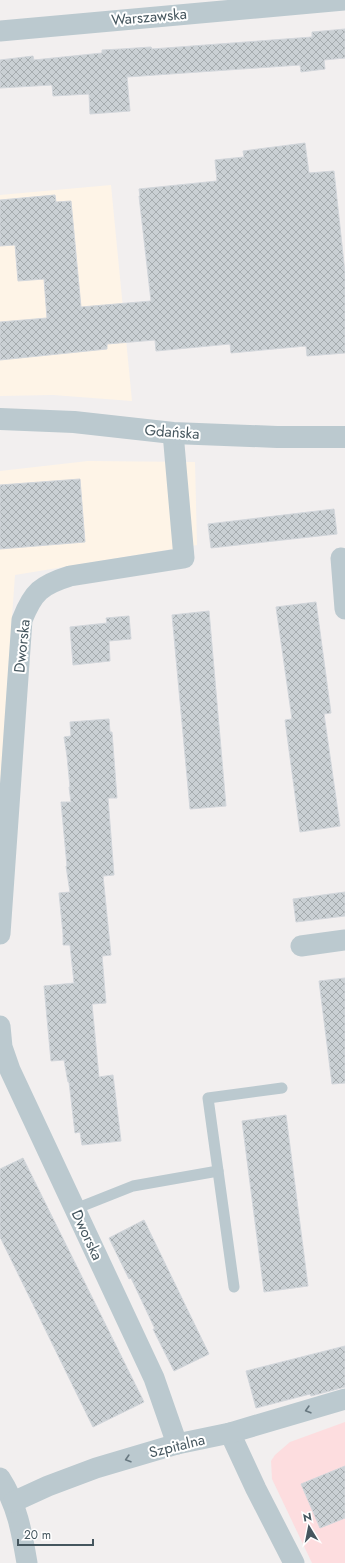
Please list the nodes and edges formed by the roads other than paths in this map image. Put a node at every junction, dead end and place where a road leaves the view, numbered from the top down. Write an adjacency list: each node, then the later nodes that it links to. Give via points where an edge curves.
1 (345, 0): 2 (street, Warszawska)
2 (258, 4): 3 (street, Warszawska)
3 (0, 31)
4 (0, 419): 5 (street, Gdańska, via 74,422)
5 (173, 433): 6 (street, Gdańska); 9 (street, Dworska, via 184,558 53,581 39,590 28,604 22,620)
6 (345, 437)
7 (341, 558): 8 (street)
8 (345, 609)
9 (0, 934)
10 (345, 940): 11 (street)
11 (301, 946)
12 (0, 1026): 15 (street, Dworska, via 2,1047 10,1070)
13 (282, 1088): 14 (lane, via 208,1098)
14 (218, 1171): 15 (lane, via 133,1186); 16 (lane)
15 (75, 1209): 19 (street, Dworska, via 154,1378)
16 (234, 1286)
17 (345, 1399): 18 (street, Szpitalna, one-way to 18)
18 (230, 1433): 19 (street, Szpitalna); 23 (street)
19 (177, 1444): 21 (street, Szpitalna, one-way to 21, via 90,1470)
20 (0, 1478): 21 (street)
21 (13, 1502): 22 (street)
22 (27, 1563)
23 (294, 1563)

